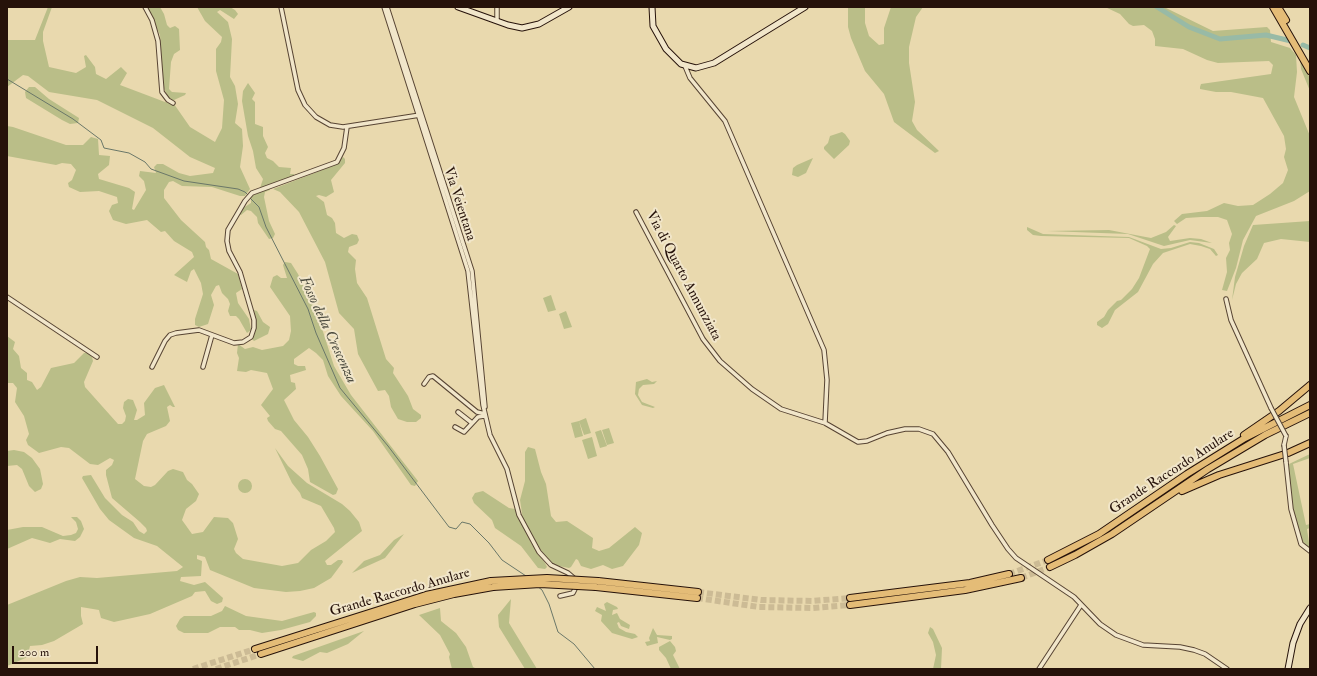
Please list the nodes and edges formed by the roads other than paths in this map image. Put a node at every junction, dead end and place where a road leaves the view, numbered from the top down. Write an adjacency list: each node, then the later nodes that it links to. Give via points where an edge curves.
1 (145, 7): 17 (street, via 158,41 162,92)
2 (281, 7): 19 (street, via 295,81 303,102 321,121)
3 (384, 7): 18 (street, Via Veientana)
4 (387, 7): 18 (street, Via Veientana)
5 (458, 7): 13 (street)
6 (497, 7): 13 (street)
7 (569, 7): 13 (street, via 529,27 517,27)
8 (652, 7): 15 (street, via 652,23 657,35 672,56)
9 (805, 7): 15 (street, via 712,64 701,68)
10 (1273, 7): 12 (highway)
11 (1278, 7): 12 (highway)
12 (1281, 16): 14 (highway)
13 (498, 21)
14 (1307, 60): 16 (highway)
15 (685, 66): 34 (street, via 686,73 693,83 725,121 824,350 827,380)
16 (1310, 71)
17 (173, 103)
18 (420, 115): 19 (street); 32 (street, Via Veientana, via 470,279)
19 (348, 127): 23 (street, via 344,148 336,163 252,193 245,201 228,230 228,245 249,299 254,328 251,337 240,343)
20 (636, 212): 34 (street, Via di Quarto Annunziata, via 696,328 712,352 737,377 778,408)
21 (7, 297): 24 (street)
22 (1226, 299): 39 (street, bridge, via 1231,320 1286,436 1284,445 1291,509 1301,544)
23 (212, 335): 25 (street, via 199,330 170,335); 26 (street)
24 (97, 357)
25 (152, 367)
26 (203, 367)
27 (424, 384): 32 (street, via 431,376 477,412)
28 (1310, 385): 37 (highway, via 1279,411 1214,453)
29 (1310, 405): 37 (highway, Grande Raccordo Anulare, via 1245,438)
30 (458, 412): 33 (street)
31 (1310, 412): 38 (highway, Grande Raccordo Anulare, via 1242,449)
32 (485, 415): 33 (street); 45 (street, Via Veientana, via 490,435 506,469 516,506 526,529 546,561 577,582 576,591)
33 (472, 423): 35 (street, via 464,432)
34 (826, 423): 47 (street, Via di Quarto Annunziata, via 860,442 902,429 919,429 933,434 948,452 1008,549 1034,571 1074,597)
35 (455, 427)
36 (1309, 443): 38 (highway, via 1218,475)
37 (1187, 474): 38 (highway, Grande Raccordo Anulare, via 1099,534 1049,564 1075,555)
38 (1160, 502)
39 (1310, 551)
40 (1009, 574): 41 (highway, via 970,583 850,602 965,590)
41 (1020, 578)
42 (492, 584): 43 (highway, Grande Raccordo Anulare, bridge, via 540,578); 49 (highway, Grande Raccordo Anulare, via 426,595); 50 (highway, Grande Raccordo Anulare, via 415,604)
43 (597, 584): 44 (highway, Grande Raccordo Anulare); 46 (highway, Grande Raccordo Anulare)
44 (698, 592)
45 (560, 596)
46 (697, 598)
47 (1081, 605): 51 (street); 52 (street, Via di Quarto Annunziata, via 1100,624 1122,638 1143,645 1194,650 1205,654)
48 (1310, 608): 53 (street, via 1300,624 1293,643)
49 (255, 649)
50 (261, 654)
51 (1039, 669)
52 (1227, 669)
53 (1288, 669)

